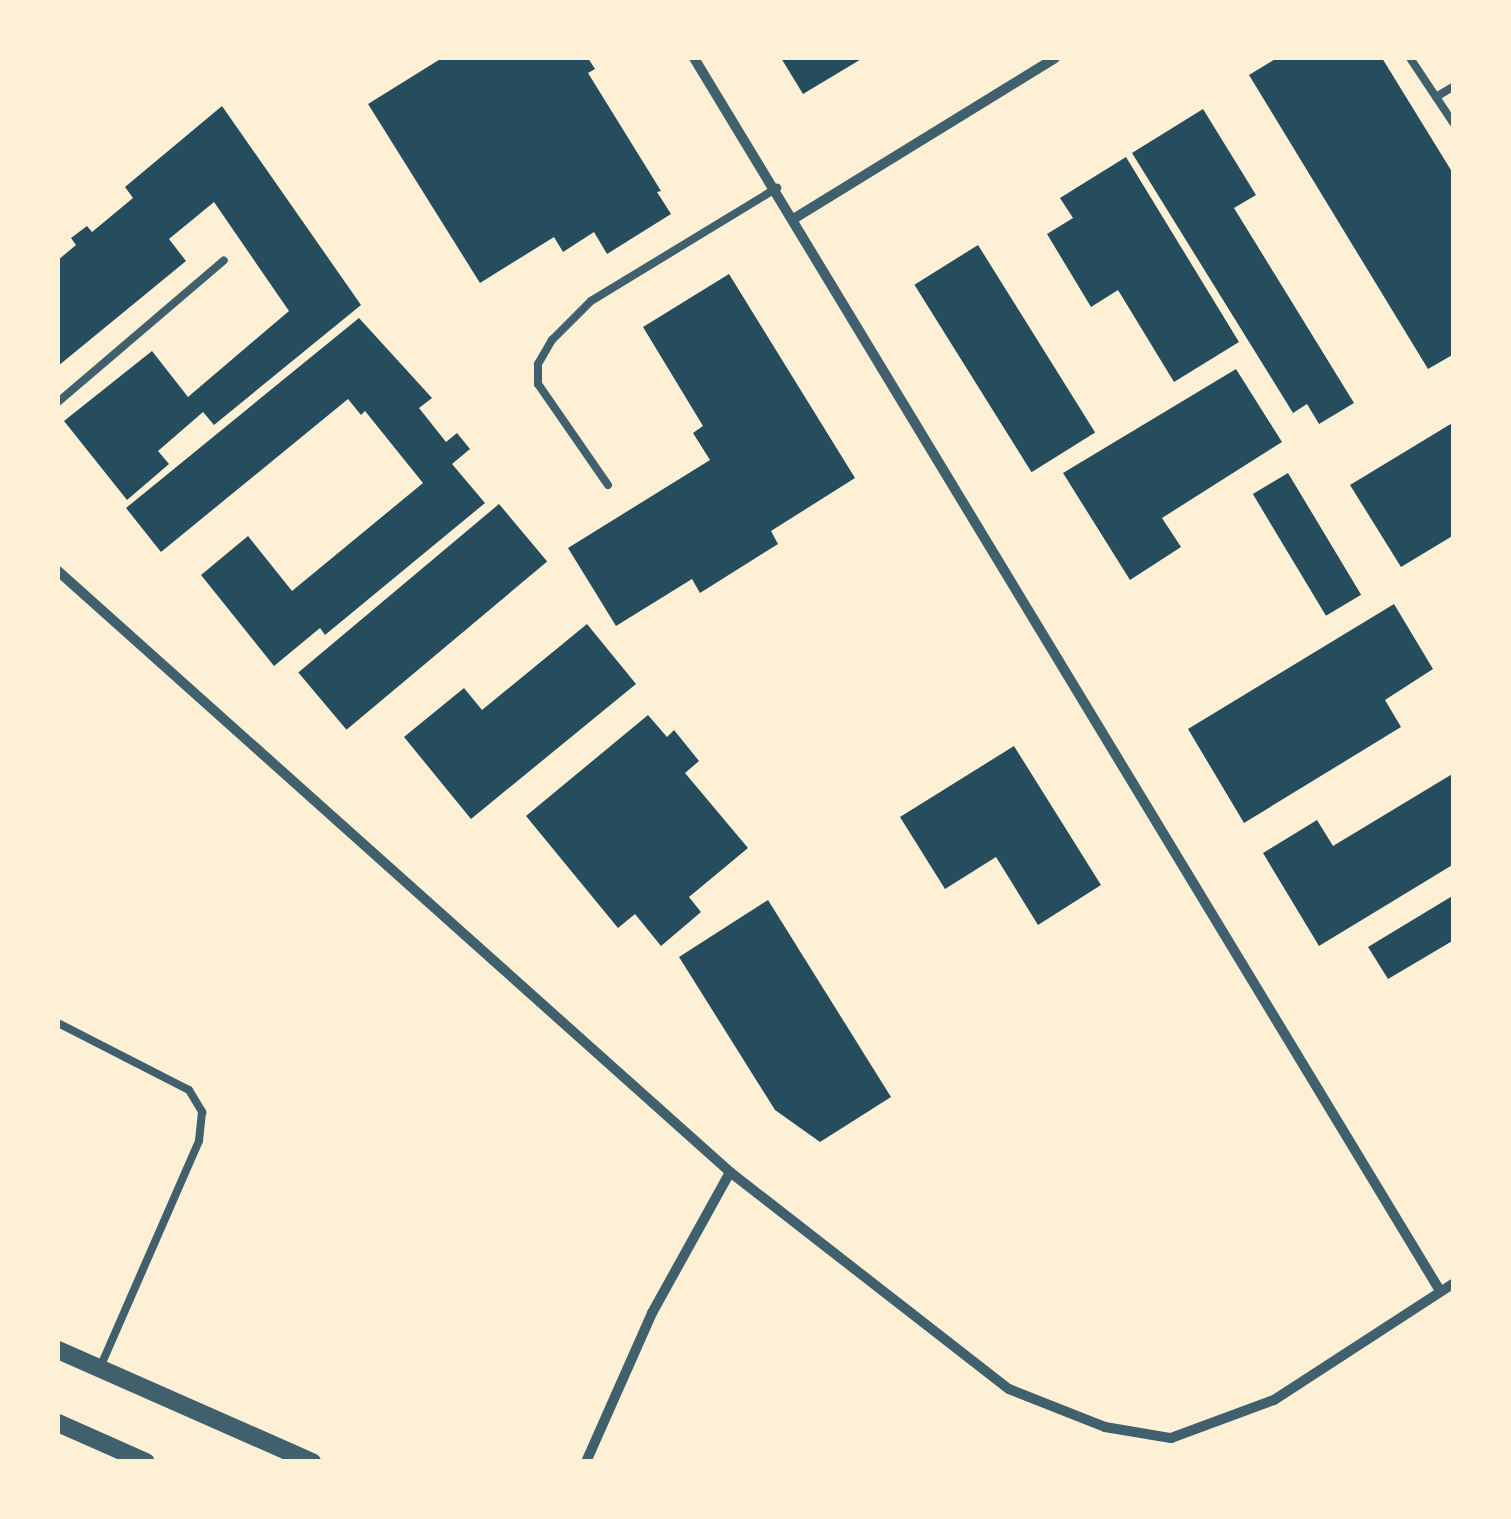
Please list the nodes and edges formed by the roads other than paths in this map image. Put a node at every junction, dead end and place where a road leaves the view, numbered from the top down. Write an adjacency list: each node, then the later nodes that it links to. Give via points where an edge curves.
1 (694, 58): 7 (street)
2 (1054, 58): 8 (street)
3 (1410, 58): 5 (lane)
4 (1454, 86): 5 (lane)
5 (1436, 97): 6 (lane)
6 (1454, 124)
7 (777, 188): 8 (street); 11 (lane, via 591,300 538,364 538,384)
8 (796, 218): 16 (street)
9 (224, 260): 10 (lane)
10 (58, 402)
11 (608, 485)
12 (58, 571): 14 (street)
13 (58, 1023): 18 (lane, via 188,1090 202,1112 199,1140)
14 (730, 1172): 16 (street, via 1009,1389 1105,1427 1171,1438 1274,1400); 22 (street, via 652,1313)
15 (1454, 1282): 16 (street)
16 (1440, 1291)
17 (58, 1350): 18 (street)
18 (100, 1368): 21 (street)
19 (58, 1423): 20 (street)
20 (146, 1462)
21 (312, 1462)
22 (586, 1462)

